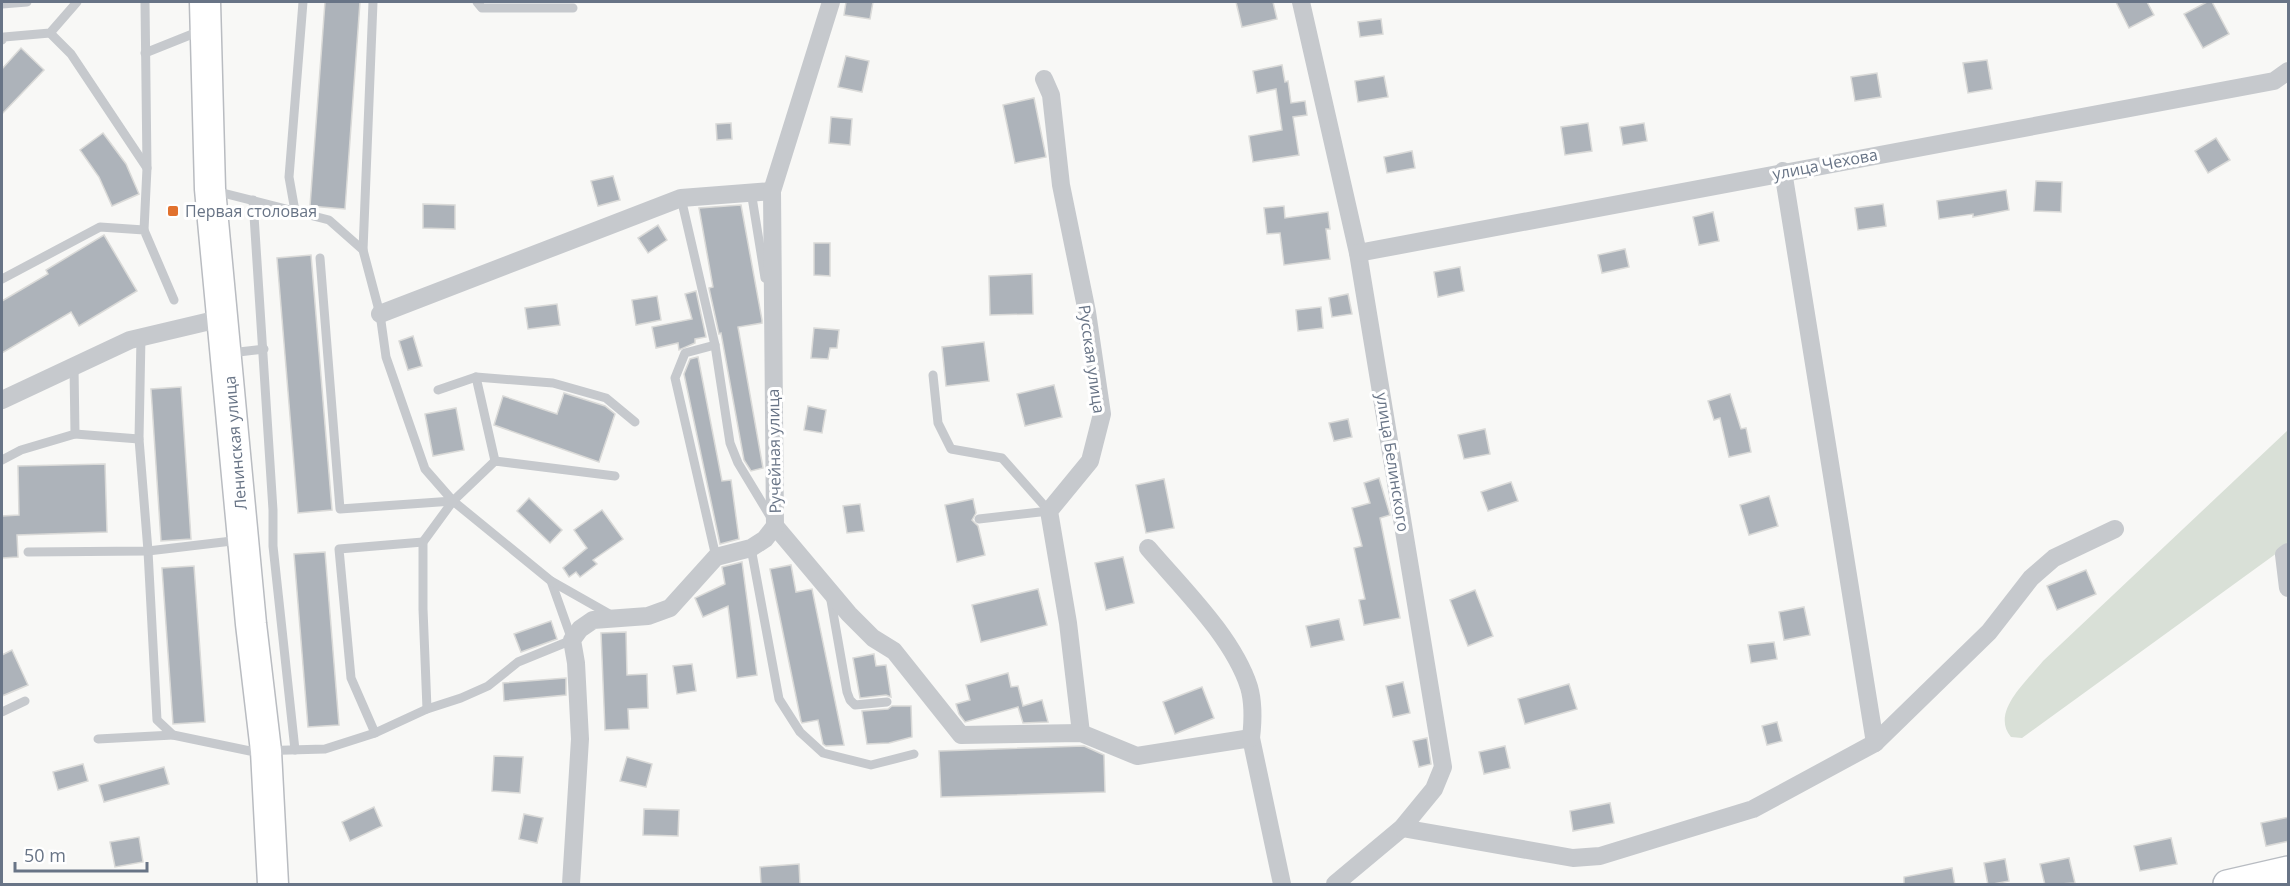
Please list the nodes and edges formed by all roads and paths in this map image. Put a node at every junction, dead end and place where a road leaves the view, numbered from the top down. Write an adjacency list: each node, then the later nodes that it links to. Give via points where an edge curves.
1 (27, 2): 9 (lane)
2 (77, 2): 12 (lane)
3 (143, 2): 14 (lane)
4 (303, 2): 24 (lane, via 289,177)
5 (373, 2): 26 (lane)
6 (477, 2): 10 (lane, via 482,8)
7 (831, 2): 21 (street, Ручейная улица)
8 (1301, 2): 27 (street, улица Белинского)
9 (2, 4)
10 (573, 9)
11 (205, 15): 14 (lane); 19 (main road, Ленинская улица)
12 (50, 33): 13 (lane); 17 (lane, via 71,54)
13 (2, 40)
14 (145, 53): 17 (lane)
15 (2289, 71): 18 (street, улица Чехова, via 2274,81)
16 (1044, 79): 50 (street, Русская улица, via 1051,96 1061,185 1087,312 1102,414 1090,461)
17 (147, 168): 25 (lane)
18 (1783, 171): 27 (street, улица Чехова); 76 (street)
19 (210, 189): 23 (lane); 33 (main road, Ленинская улица)
20 (751, 191): 21 (street); 22 (street); 30 (lane)
21 (772, 191): 52 (street, Ручейная улица)
22 (681, 198): 32 (street); 35 (lane)
23 (253, 200): 24 (lane); 36 (lane)
24 (295, 211): 26 (lane, via 329,220)
25 (144, 230): 29 (lane, via 100,227); 31 (lane)
26 (363, 250): 32 (lane)
27 (1358, 253): 80 (street, улица Белинского, via 1443,766 1434,789)
28 (320, 258): 49 (lane, via 340,509)
29 (2, 279)
30 (766, 282)
31 (174, 300)
32 (380, 314): 49 (lane, via 386,357 425,468)
33 (223, 318): 34 (street); 37 (main road, Ленинская улица)
34 (141, 336): 38 (street); 45 (lane)
35 (715, 345): 52 (lane, via 730,443); 61 (lane, via 685,353 675,378)
36 (264, 349): 37 (lane); 77 (lane, via 273,546)
37 (227, 353): 78 (main road, Ленинская улица)
38 (74, 366): 42 (street); 44 (lane)
39 (933, 375): 50 (lane, via 938,423 951,449 1002,458)
40 (476, 377): 41 (lane); 43 (lane, via 553,383 606,398); 47 (lane)
41 (438, 390)
42 (2, 400)
43 (635, 422)
44 (75, 434): 45 (lane); 46 (lane, via 21,450)
45 (139, 439): 58 (lane)
46 (2, 460)
47 (495, 461): 48 (lane); 49 (lane)
48 (615, 476)
49 (453, 501): 55 (lane); 62 (lane)
50 (1049, 511): 51 (lane); 71 (street)
51 (979, 519)
52 (775, 526): 56 (street, Ручейная улица); 64 (street)
53 (2115, 530): 76 (street, via 2054,558 1989,632)
54 (232, 541): 58 (lane)
55 (423, 542): 69 (lane); 72 (lane, via 339,549 351,678)
56 (751, 548): 61 (street, Ручейная улица); 79 (lane, via 779,699 800,732 823,753 871,765)
57 (1148, 548): 74 (street, via 1225,639 1248,687 1253,716)
58 (148, 551): 59 (lane); 73 (lane, via 157,720)
59 (28, 552)
60 (2286, 553): 63 (street)
61 (716, 557): 65 (street, via 670,608 648,616)
62 (551, 581): 65 (lane); 66 (lane)
63 (2289, 588)
64 (829, 593): 68 (lane, via 850,700 855,705); 71 (street, via 873,638 894,651 961,735)
65 (615, 617): 66 (street, via 593,620 579,629)
66 (572, 640): 69 (lane, via 518,662 488,686); 83 (street, via 580,739)
67 (25, 701): 70 (lane)
68 (887, 702)
69 (427, 709): 72 (lane)
70 (2, 712)
71 (1081, 733): 74 (street, via 1137,756)
72 (375, 734): 77 (lane, via 324,750)
73 (173, 735): 75 (lane); 78 (lane)
74 (1251, 738): 84 (street)
75 (99, 739)
76 (1875, 743): 80 (street, via 1754,808 1600,856 1573,858)
77 (295, 750): 78 (lane)
78 (266, 751): 82 (main road, Ленинская улица)
79 (914, 754)
80 (1402, 828): 85 (street, улица Белинского)
81 (2289, 870): 86 (street)
82 (273, 885)
83 (571, 885)
84 (1282, 885)
85 (1335, 885)
86 (2227, 885)

